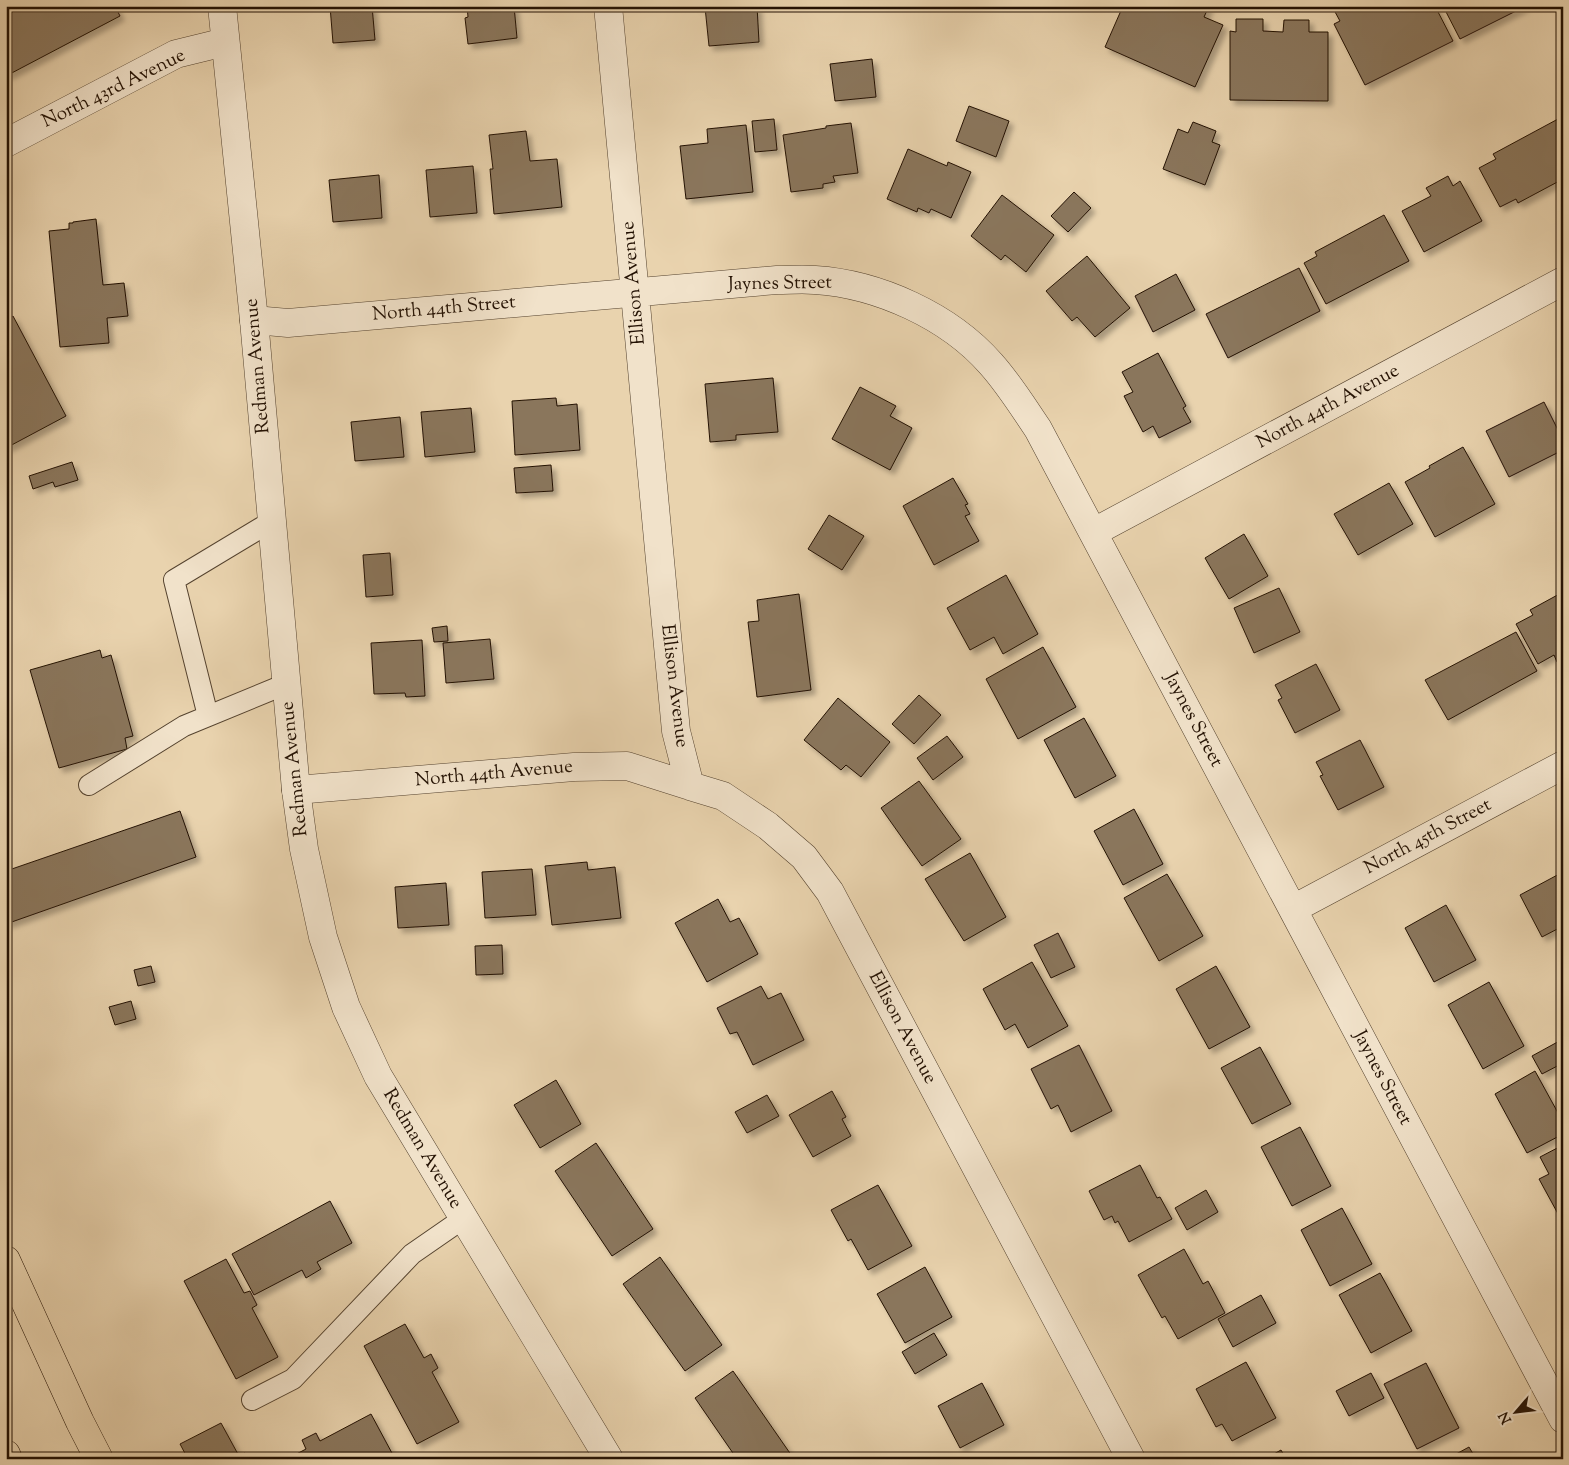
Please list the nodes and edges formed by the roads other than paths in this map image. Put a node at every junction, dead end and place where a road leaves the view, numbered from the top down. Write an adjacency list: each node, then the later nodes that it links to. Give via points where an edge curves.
1 (222, 6): 3 (street, Redman Avenue)
2 (608, 6): 6 (street, Ellison Avenue)
3 (225, 42): 4 (street, North 43rd Avenue, via 176,54); 7 (street, Redman Avenue)
4 (6, 143)
5 (1563, 281): 9 (street, North 44th Avenue)
6 (635, 292): 7 (street, North 44th Street, via 288,323); 9 (street, Jaynes Street, via 814,280 846,284 900,300 943,323 990,362 1038,429); 14 (street, Ellison Avenue, via 676,731)
7 (254, 320): 8 (street, Redman Avenue)
8 (272, 521): 10 (street, Redman Avenue); 11 (lane, via 174,580)
9 (1094, 532): 16 (street, Jaynes Street)
10 (286, 684): 11 (lane); 15 (street, Redman Avenue)
11 (208, 716): 13 (lane, via 184,726)
12 (1563, 765): 16 (street, North 45th Street)
13 (89, 785)
14 (690, 786): 15 (street, North 44th Avenue, via 627,766); 25 (street, Ellison Avenue, via 723,796 768,826 804,857 830,892)
15 (296, 790): 17 (street, Redman Avenue, via 304,849 323,937 346,1007 378,1076)
16 (1293, 909): 20 (street, Jaynes Street)
17 (464, 1218): 19 (lane, via 412,1254 292,1379); 24 (street, Redman Avenue)
18 (6, 1260): 23 (main road)
19 (252, 1400)
20 (1563, 1418)
21 (6, 1454): 22 (main road)
22 (8, 1459)
23 (99, 1459)
24 (609, 1459)
25 (1131, 1459)

